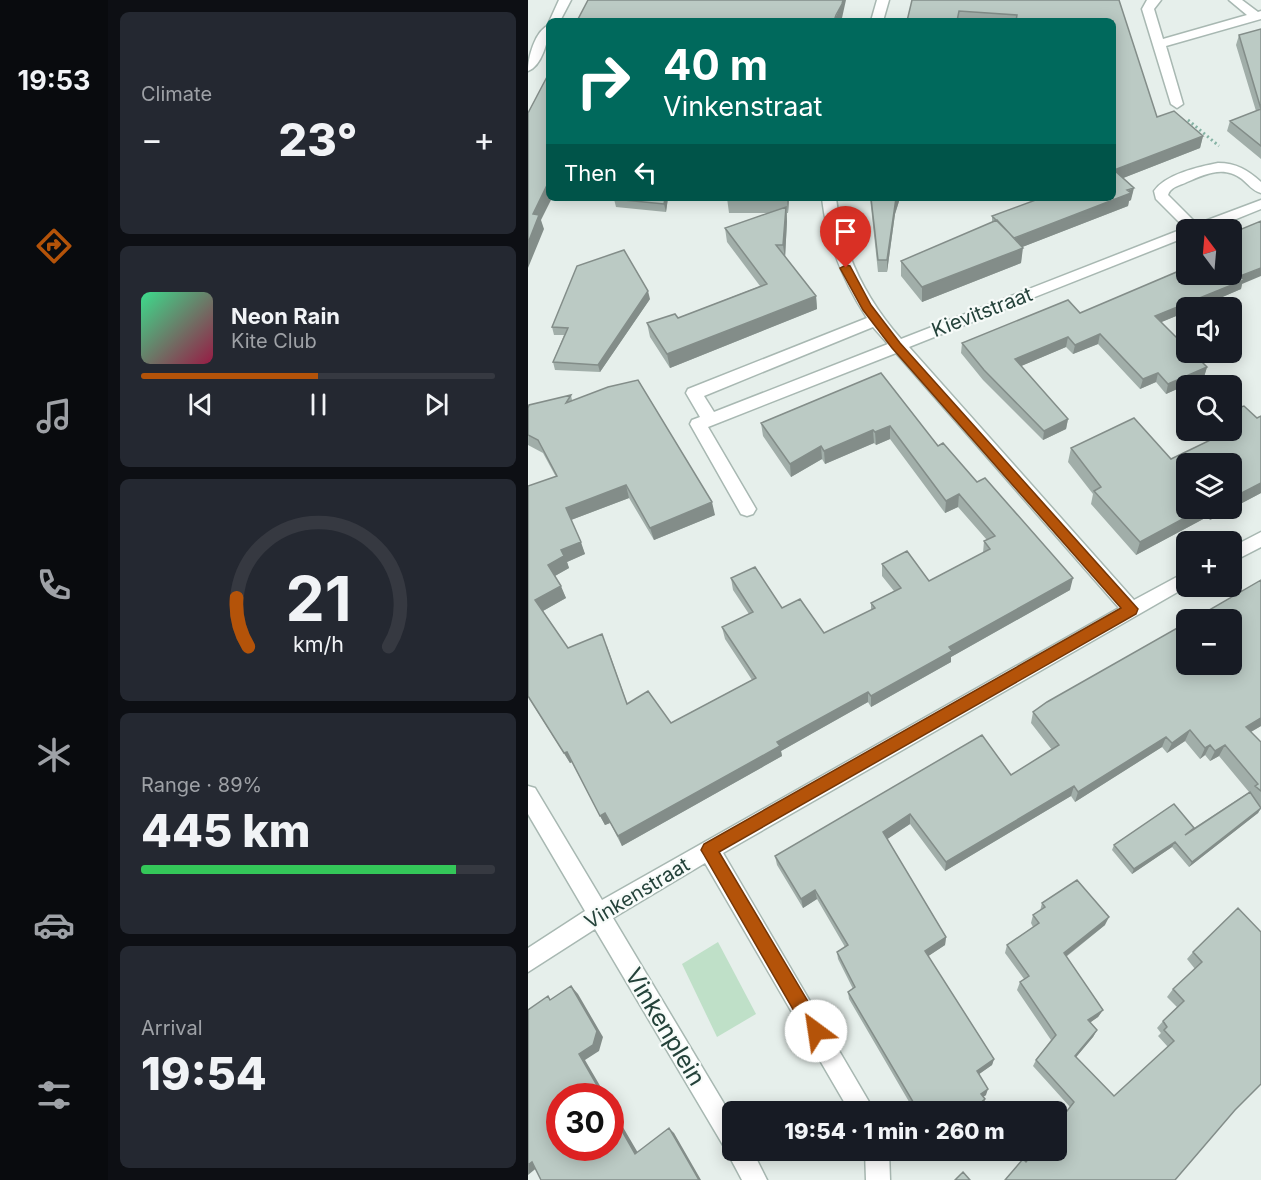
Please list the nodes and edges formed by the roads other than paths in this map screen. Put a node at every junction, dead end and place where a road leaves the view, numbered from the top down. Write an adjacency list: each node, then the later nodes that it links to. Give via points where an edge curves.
1 (566, 0): 6 (street)
2 (883, 0): 7 (street)
3 (1155, 0): 9 (street, via 1148,9)
4 (1235, 0): 5 (street)
5 (1258, 16): 9 (street)
6 (556, 18)
7 (878, 18)
8 (546, 34): 10 (street)
9 (1159, 44): 11 (street)
10 (528, 67)
11 (1177, 104)
12 (1261, 189): 15 (street, via 1233,168 1213,168 1166,186 1161,191 1165,201)
13 (830, 201): 18 (street, via 846,268)
14 (1261, 204): 16 (street)
15 (1184, 219)
16 (1221, 219)
17 (1176, 236): 19 (street, Kievitstraat)
18 (876, 320): 19 (street); 20 (street, via 694,393)
19 (896, 345): 20 (street, Kievitstraat); 25 (street)
20 (710, 420): 21 (street, via 698,424)
21 (747, 509)
22 (1261, 539): 23 (street)
23 (1242, 549)
24 (1176, 584): 25 (street, Vinkenstraat)
25 (1131, 609): 27 (street, Vinkenstraat)
26 (528, 795): 28 (street, Vinkenplein)
27 (709, 850): 28 (street, Vinkenstraat); 30 (street)
28 (599, 914): 29 (street, Vinkenstraat); 31 (street, Vinkenplein)
29 (528, 961)
30 (857, 1101)
31 (722, 1123)
32 (744, 1161): 34 (street)
33 (877, 1161): 35 (street)
34 (755, 1180)
35 (878, 1180)

